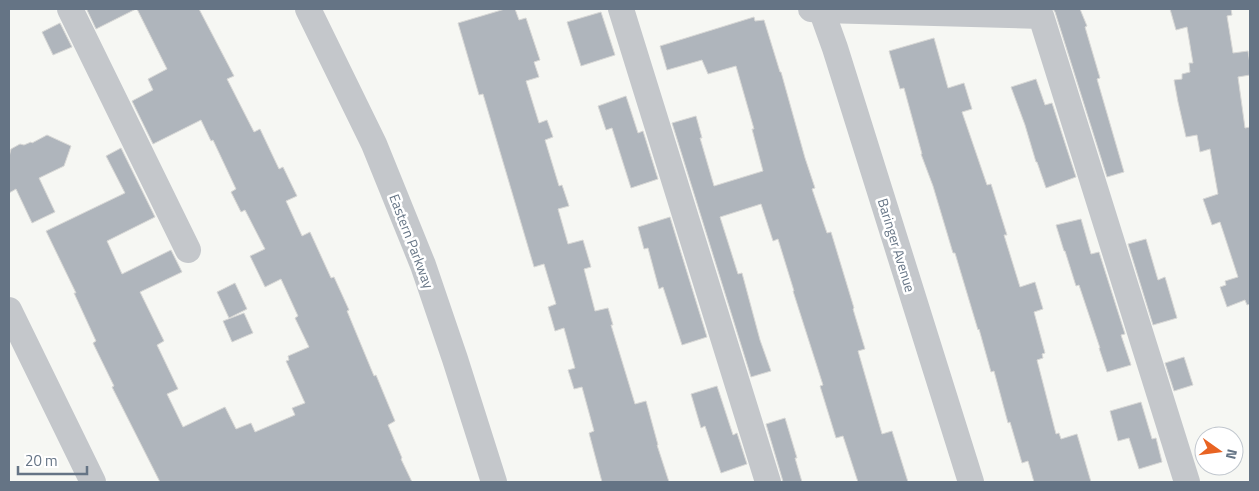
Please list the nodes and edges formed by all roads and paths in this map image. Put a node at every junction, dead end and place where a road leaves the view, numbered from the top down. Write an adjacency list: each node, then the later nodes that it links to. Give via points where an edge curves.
1 (70, 9): 5 (street)
2 (308, 9): 8 (street, Eastern Parkway, via 374,144 423,265)
3 (621, 9): 9 (street)
4 (818, 9): 10 (street, Baringer Avenue, via 844,76); 11 (street, via 1041,16)
5 (188, 250)
6 (9, 310): 7 (street)
7 (93, 482)
8 (494, 482)
9 (768, 482)
10 (971, 482)
11 (1187, 482)

